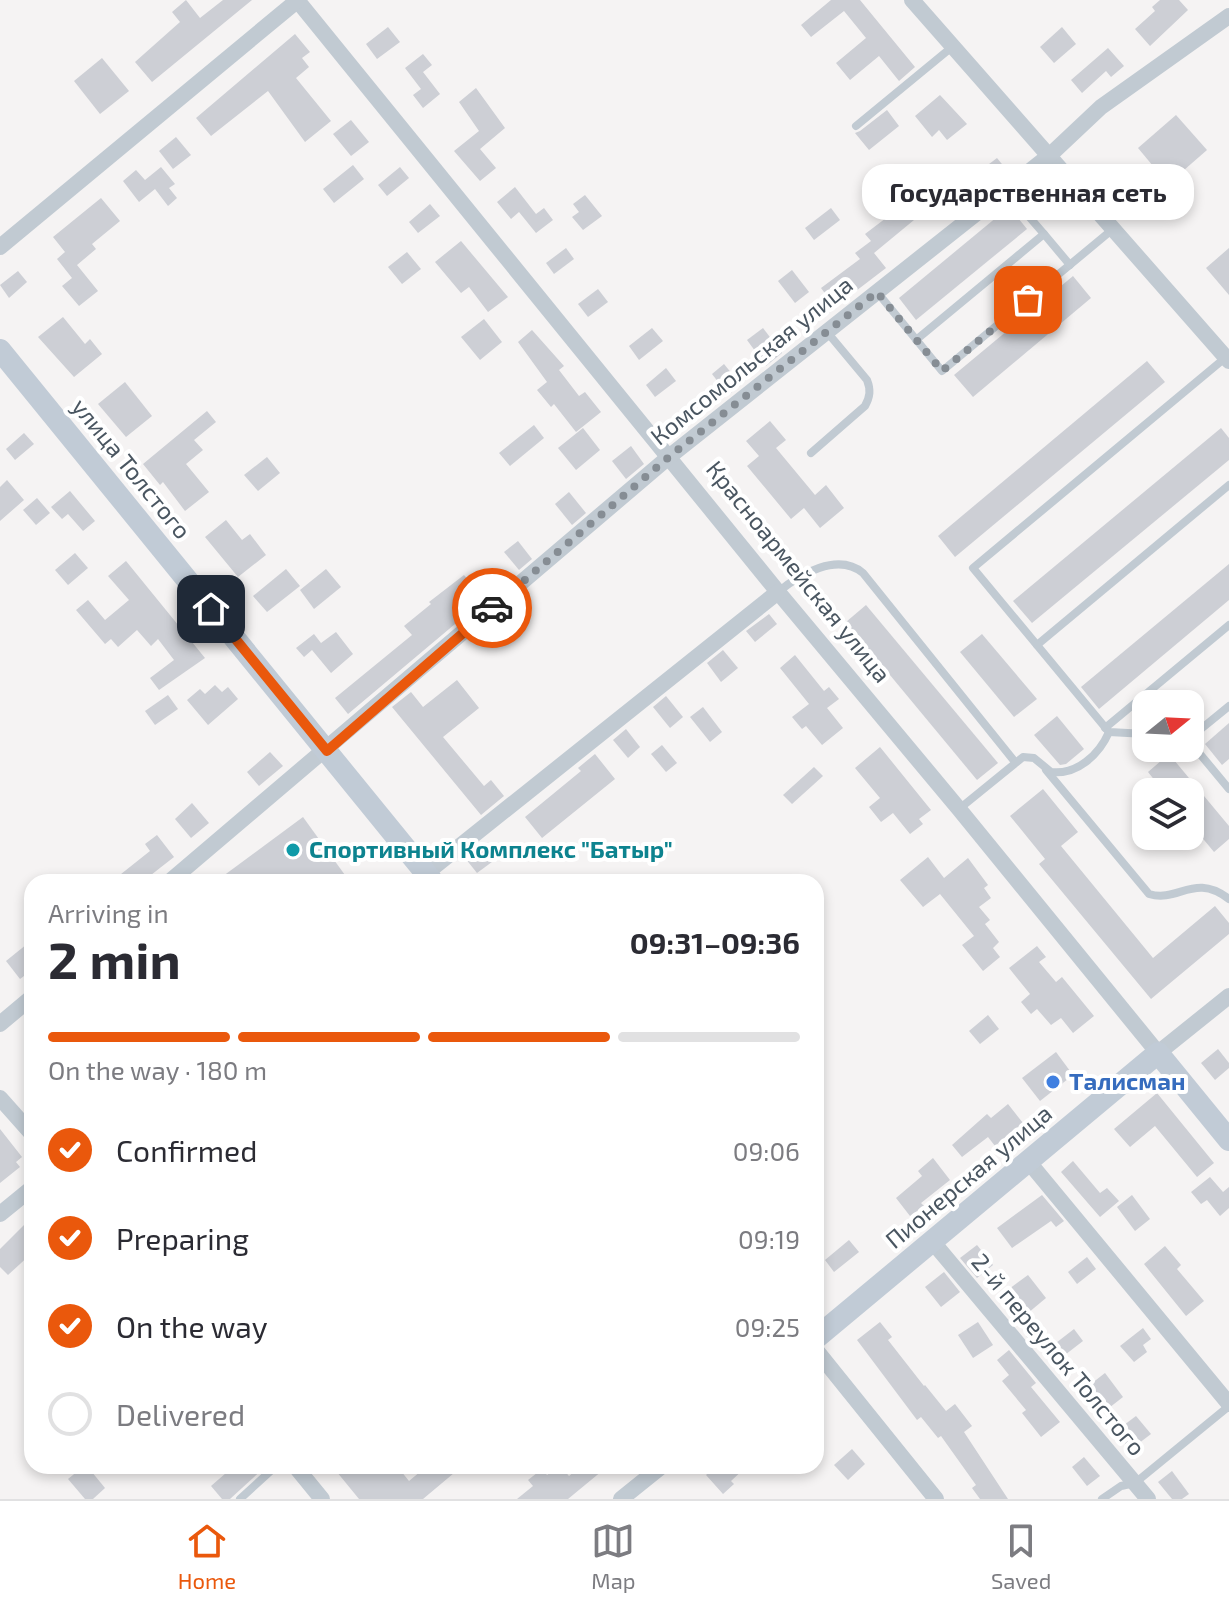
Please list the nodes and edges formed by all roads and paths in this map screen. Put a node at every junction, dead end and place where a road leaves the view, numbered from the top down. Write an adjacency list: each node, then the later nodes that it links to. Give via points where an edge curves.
1 (297, 0): 10 (street); 18 (street, Красноармейская улица)
2 (912, 0): 4 (street)
3 (1229, 16): 6 (street, Комсомольская улица, via 1101,107)
4 (953, 46): 5 (lane); 6 (street)
5 (856, 126)
6 (1050, 155): 7 (street, Комсомольская улица); 8 (street)
7 (1006, 190): 9 (lane); 12 (street, Комсомольская улица)
8 (1114, 229): 11 (lane); 16 (street)
9 (1044, 234): 11 (lane); 14 (lane)
10 (0, 247)
11 (1070, 265): 14 (lane, via 942,371)
12 (877, 292): 13 (street, Комсомольская улица); 14 (lane)
13 (827, 332): 17 (lane, via 867,380 869,399); 18 (street, Комсомольская улица)
14 (916, 340)
15 (0, 350): 27 (street, улица Толстого)
16 (1227, 359): 22 (lane, via 973,568)
17 (811, 453)
18 (670, 456): 20 (street, Красноармейская улица); 27 (street, Комсомольская улица)
19 (1229, 485): 22 (lane)
20 (778, 592): 29 (lane, via 798,575 855,566); 32 (street, Красноармейская улица); 35 (street)
21 (1229, 625): 25 (lane)
22 (1037, 645): 25 (lane)
23 (1229, 706): 24 (lane)
24 (1204, 726)
25 (1107, 730): 26 (lane); 30 (lane, via 1093,757 1079,767 1059,773)
26 (1132, 733)
27 (327, 751): 33 (street, Комсомольская улица); 34 (street, улица Толстого)
28 (1204, 759): 31 (lane)
29 (1015, 762): 30 (lane, via 1029,757); 32 (lane)
30 (1046, 770): 36 (lane, via 1149,894 1199,887)
31 (1229, 789)
32 (959, 809): 40 (street, Красноармейская улица)
33 (179, 874)
34 (421, 874)
35 (431, 874)
36 (1229, 899)
37 (1229, 996): 40 (street, Пионерская улица)
38 (24, 1004): 39 (street)
39 (0, 1024)
40 (1158, 1053): 43 (street, Красноармейская улица); 44 (street, Пионерская улица)
41 (0, 1098): 42 (street)
42 (24, 1125)
43 (1229, 1140)
44 (1028, 1161): 47 (street, Пионерская улица); 50 (street)
45 (24, 1194): 46 (street)
46 (0, 1214)
47 (932, 1241): 48 (street, Пионерская улица); 54 (street, 2-й переулок Толстого)
48 (824, 1331)
49 (824, 1360): 58 (street)
50 (1229, 1405): 54 (lane)
51 (267, 1474): 55 (lane)
52 (302, 1474): 56 (street)
53 (652, 1474): 57 (street)
54 (1135, 1483): 59 (lane); 60 (street, 2-й переулок Толстого)
55 (240, 1499)
56 (322, 1499)
57 (621, 1499)
58 (936, 1499)
59 (1102, 1499)
60 (1148, 1499)

